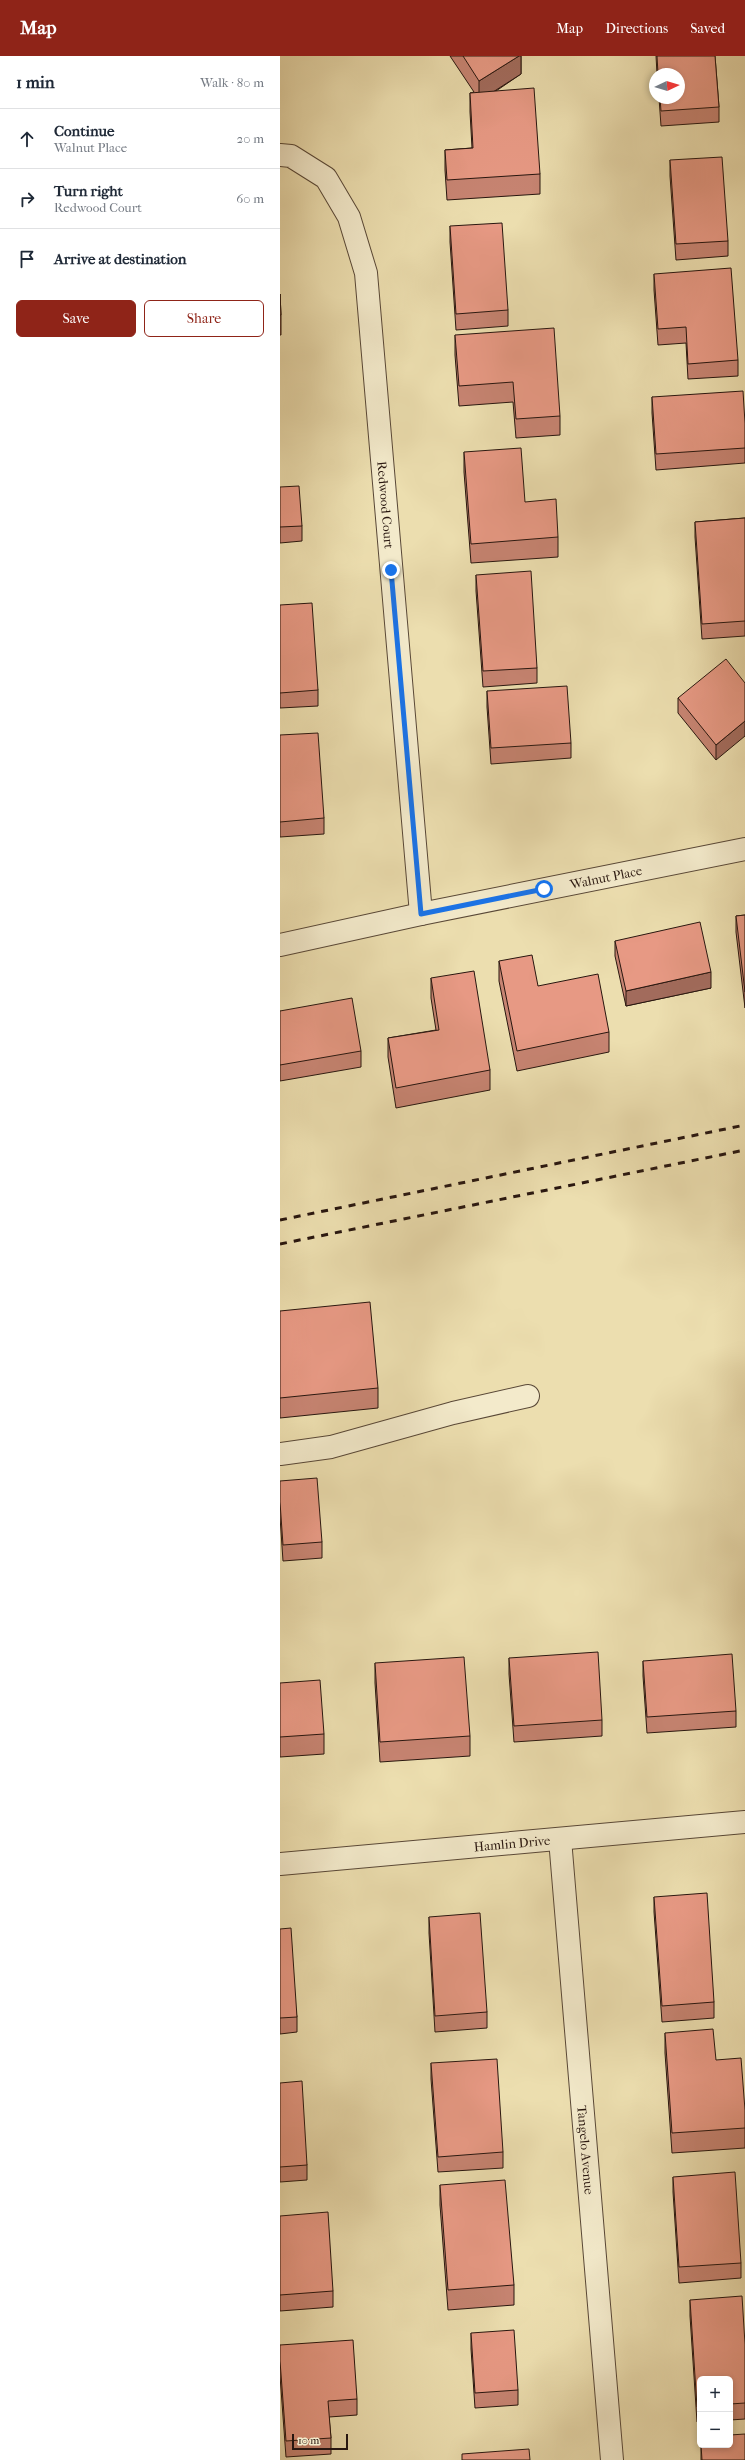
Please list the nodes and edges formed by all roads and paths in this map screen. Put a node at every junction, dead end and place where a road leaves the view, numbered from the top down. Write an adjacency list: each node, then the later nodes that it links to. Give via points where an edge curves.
1 (280, 156): 3 (street, Redwood Court, via 291,156 326,178 349,217 366,272)
2 (745, 849): 3 (street, Walnut Place)
3 (421, 914): 4 (street, Walnut Place)
4 (280, 945)
5 (528, 1396): 6 (street, via 453,1413 331,1447)
6 (280, 1454)
7 (745, 1822): 8 (street, Hamlin Drive)
8 (560, 1839): 9 (street, Hamlin Drive); 10 (street, Tangelo Avenue)
9 (280, 1864)
10 (612, 2460)

